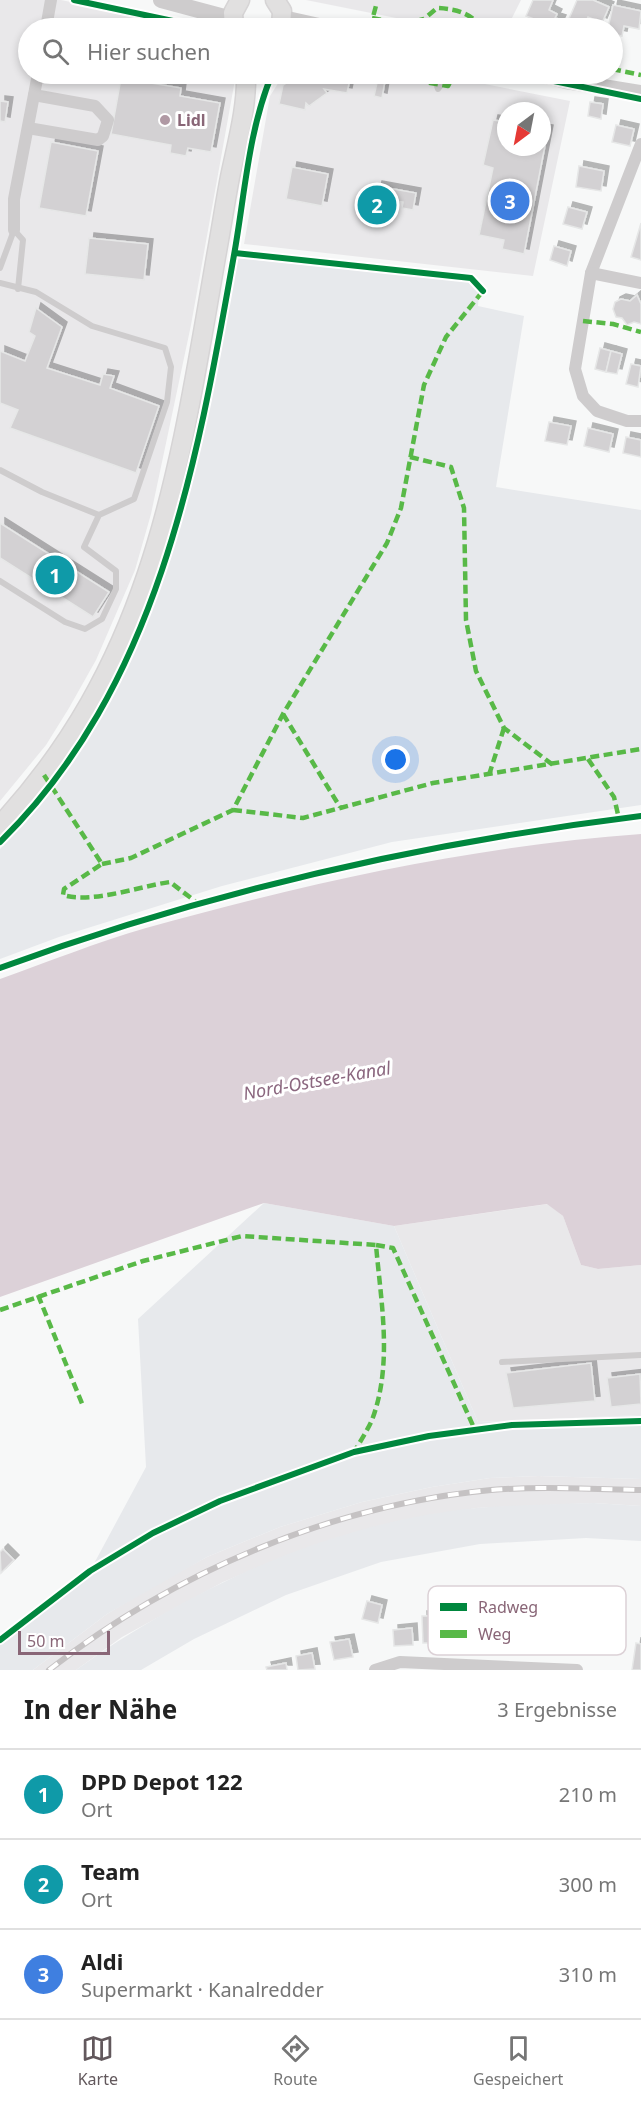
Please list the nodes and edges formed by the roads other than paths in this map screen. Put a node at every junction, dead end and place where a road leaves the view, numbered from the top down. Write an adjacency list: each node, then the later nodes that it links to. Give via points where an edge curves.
1 (51, 0): 5 (street)
2 (163, 0): 4 (street)
3 (275, 0): 6 (main road)
4 (236, 14)
5 (48, 18)
6 (280, 18)
7 (36, 84): 11 (street)
8 (247, 84): 24 (main road, via 178,463 144,587 99,690 44,775)
9 (585, 84): 10 (street)
10 (641, 93)
11 (34, 95): 12 (street); 12 (street, via 95,106 108,120 98,140)
12 (28, 128): 14 (street, via 14,199)
13 (641, 144): 16 (street)
14 (14, 230): 15 (lane); 19 (lane, via 22,240)
15 (0, 268)
16 (591, 273): 18 (street); 20 (street, via 575,369 583,396 597,411 627,421)
17 (0, 283): 19 (lane)
18 (641, 283)
19 (18, 289): 22 (lane, via 36,292 92,326 165,348 171,367 167,402 134,500)
20 (641, 421)
21 (0, 470): 22 (lane)
22 (99, 515): 23 (lane, via 84,547 116,571 116,589 102,619 85,629 64,622)
23 (0, 581)
24 (0, 825)
25 (641, 1355): 26 (lane)
26 (502, 1362)
27 (375, 1670): 28 (street, via 400,1662)
28 (577, 1670)

